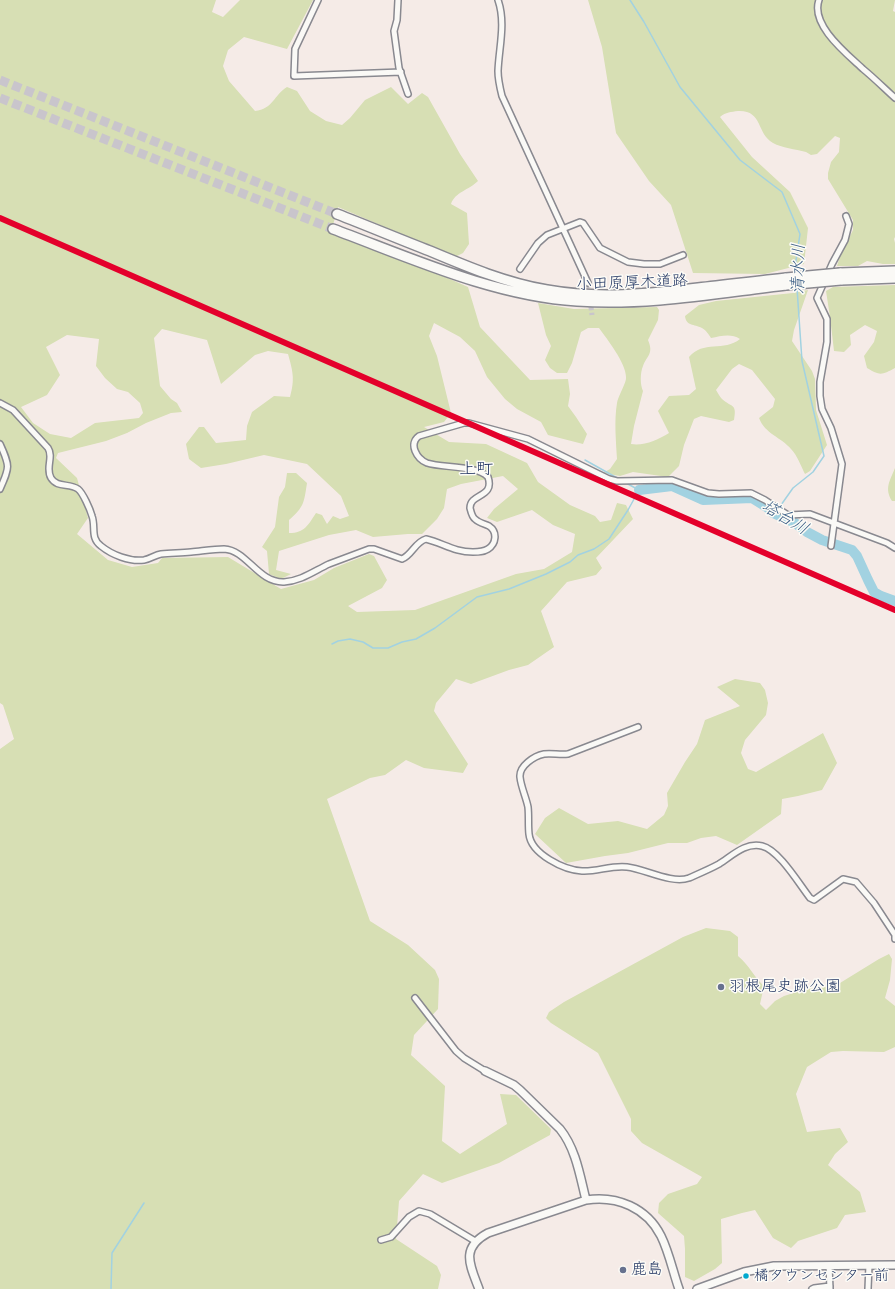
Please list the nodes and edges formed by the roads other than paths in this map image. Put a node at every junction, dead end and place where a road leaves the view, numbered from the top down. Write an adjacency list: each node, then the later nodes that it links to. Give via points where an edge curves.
1 (318, 0): 5 (street, via 295,49 294,76)
2 (398, 0): 5 (street, via 394,31)
3 (498, 0): 10 (street, via 502,10 498,72 502,96)
4 (819, 0): 7 (street, via 817,8 821,23 836,45)
5 (400, 72): 6 (street)
6 (408, 94)
7 (895, 98)
8 (337, 214): 17 (highway, 小田原厚木道路, via 482,272 549,290 577,294 640,294)
9 (846, 216): 22 (street, via 849,224 845,240 817,298 827,319 827,342 820,396 822,409 842,464)
10 (563, 228): 12 (street, via 583,223 600,248 628,262 660,264); 13 (street, via 538,243); 18 (street)
11 (333, 229): 17 (highway, 小田原厚木道路, via 442,270 548,298 576,301 640,301)
12 (683, 255)
13 (520, 268)
14 (895, 271): 15 (highway, 小田原厚木道路)
15 (840, 277): 16 (highway, 小田原厚木道路); 17 (highway, 小田原厚木道路, bridge)
16 (895, 278)
17 (786, 281)
18 (588, 283)
19 (0, 403): 22 (street, via 13,410 48,448 49,472 53,481 76,488 80,492 92,515 95,538 105,549 126,559 141,560 162,554 227,550 238,554 265,576 282,582 304,577 369,549 402,559 424,540 464,552 481,552 494,544 493,531 475,519 470,508 475,499 488,489 488,477 481,472 427,463 417,454 414,447 414,441 419,436 467,422 528,439 609,479 672,480 708,493 751,493 788,515 810,514)
20 (0, 444): 21 (street, via 8,469)
21 (0, 490)
22 (835, 524): 23 (street); 24 (street)
23 (831, 546)
24 (895, 548)
25 (638, 727): 26 (street, via 568,754 538,756 522,769 520,779 527,805 528,834 539,853 571,869 593,871 626,867 672,879 684,879 718,864 741,848 769,848 814,900 843,879 856,882 874,903 895,935)
26 (895, 939)
27 (415, 998): 28 (street, via 456,1051)
28 (485, 1071): 29 (street, via 520,1090 560,1128 573,1150)
29 (586, 1200): 31 (street, via 488,1233); 37 (street, via 615,1200 634,1207 649,1220 661,1238)
30 (381, 1240): 31 (street, via 391,1237 409,1217 419,1211 430,1214)
31 (475, 1241): 36 (street, via 469,1257)
32 (869, 1265): 33 (street); 34 (street); 40 (street)
33 (895, 1265)
34 (829, 1266): 35 (street); 38 (street, via 759,1268)
35 (830, 1287): 39 (street)
36 (479, 1289)
37 (679, 1289)
38 (696, 1289)
39 (812, 1289)
40 (868, 1289)

